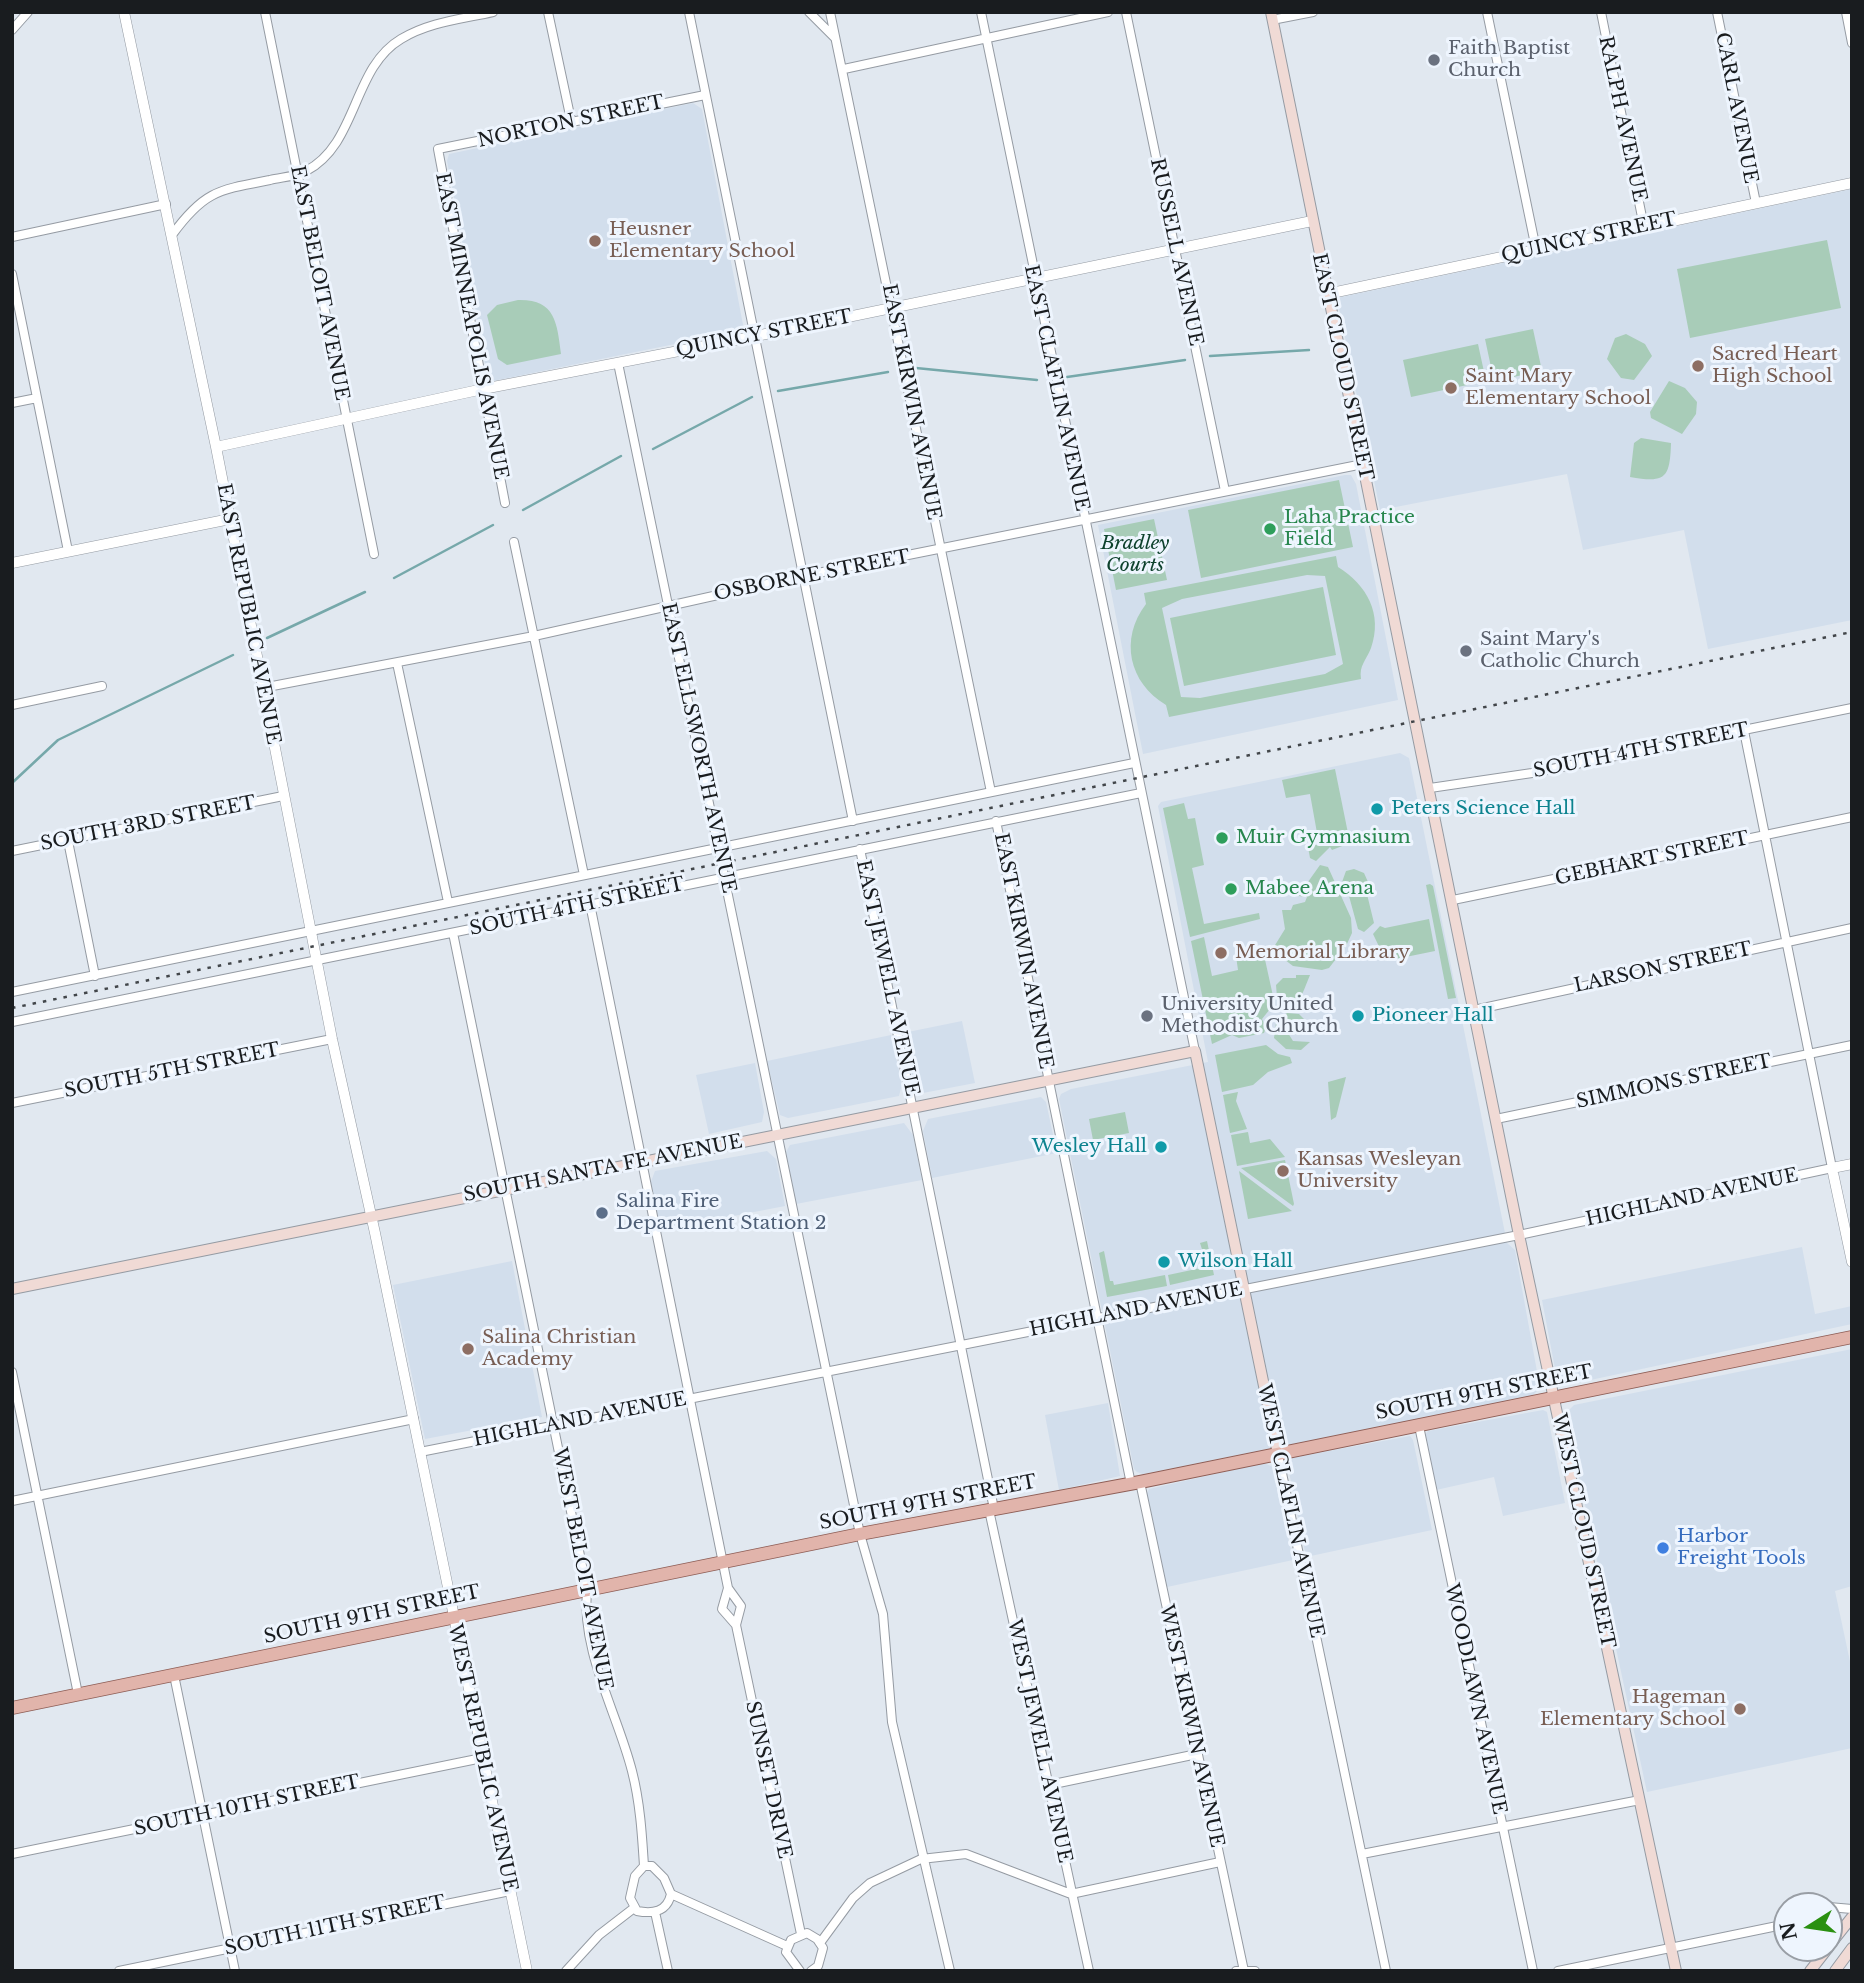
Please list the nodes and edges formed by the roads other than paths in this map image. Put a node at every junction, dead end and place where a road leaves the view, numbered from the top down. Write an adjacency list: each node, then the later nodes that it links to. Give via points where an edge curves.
1 (28, 12): 18 (street)
2 (124, 12): 29 (street, EAST REPUBLIC AVENUE)
3 (265, 12): 26 (street, EAST BELOIT AVENUE)
4 (493, 12): 26 (street, via 430,26 399,40 371,72 340,137 308,170)
5 (548, 12): 24 (street)
6 (689, 12): 23 (street)
7 (809, 12): 19 (street)
8 (830, 12): 19 (street, EAST KIRWIN AVENUE)
9 (981, 12): 20 (street, EAST CLAFLIN AVENUE)
10 (1108, 12): 20 (street)
11 (1126, 12): 35 (street, RUSSELL AVENUE)
12 (1313, 12): 17 (street)
13 (1487, 12): 34 (street)
14 (1601, 12): 31 (street, RALPH AVENUE)
15 (1717, 12): 28 (street, CARL AVENUE)
16 (1846, 12): 21 (street)
17 (1272, 16): 30 (main road, EAST CLOUD STREET)
18 (12, 30)
19 (835, 38): 22 (street, EAST KIRWIN AVENUE)
20 (986, 38): 22 (street); 37 (street, EAST CLAFLIN AVENUE)
21 (1852, 43)
22 (844, 69): 39 (street, EAST KIRWIN AVENUE)
23 (705, 95): 24 (street, NORTON STREET); 40 (street)
24 (571, 120): 25 (street, NORTON STREET)
25 (438, 149): 42 (street, EAST MINNEAPOLIS AVENUE)
26 (297, 174): 32 (street, via 216,192 201,200); 45 (street, EAST BELOIT AVENUE)
27 (1852, 183): 28 (street, QUINCY STREET)
28 (1756, 203): 31 (street, QUINCY STREET)
29 (166, 204): 32 (street, EAST REPUBLIC AVENUE); 33 (street)
30 (1312, 221): 35 (street, QUINCY STREET); 38 (main road, EAST CLOUD STREET)
31 (1644, 226): 34 (street, QUINCY STREET)
32 (172, 235): 46 (street, EAST REPUBLIC AVENUE)
33 (12, 237)
34 (1536, 249): 38 (street, QUINCY STREET)
35 (1175, 251): 37 (street, QUINCY STREET); 48 (street, RUSSELL AVENUE)
36 (12, 274): 43 (street)
37 (1034, 280): 39 (street, QUINCY STREET); 51 (street, EAST CLAFLIN AVENUE)
38 (1327, 293): 47 (main road, EAST CLOUD STREET)
39 (892, 309): 40 (street, QUINCY STREET); 54 (street, EAST KIRWIN AVENUE)
40 (756, 336): 41 (street, QUINCY STREET); 57 (street)
41 (618, 363): 42 (street, QUINCY STREET); 58 (street, EAST ELLSWORTH AVENUE)
42 (483, 389): 45 (street, QUINCY STREET); 49 (street, EAST MINNEAPOLIS AVENUE)
43 (37, 398): 44 (street); 53 (street)
44 (12, 403)
45 (346, 421): 46 (street, QUINCY STREET); 55 (street, EAST BELOIT AVENUE)
46 (216, 447): 50 (street, EAST REPUBLIC AVENUE)
47 (1363, 464): 48 (street, OSBORNE STREET); 67 (main road, EAST CLOUD STREET)
48 (1225, 491): 51 (street, OSBORNE STREET)
49 (505, 503)
50 (230, 519): 53 (street); 62 (street, EAST REPUBLIC AVENUE)
51 (1084, 521): 54 (street, OSBORNE STREET); 66 (street, EAST CLAFLIN AVENUE)
52 (514, 542): 59 (street)
53 (68, 551): 56 (street)
54 (941, 551): 57 (street, OSBORNE STREET); 68 (street, EAST KIRWIN AVENUE)
55 (374, 554)
56 (12, 563)
57 (803, 576): 58 (street, OSBORNE STREET); 72 (street)
58 (668, 604): 59 (street, OSBORNE STREET); 76 (street, EAST ELLSWORTH AVENUE)
59 (534, 636): 60 (street, OSBORNE STREET); 79 (street)
60 (397, 663): 62 (street, OSBORNE STREET); 82 (street)
61 (102, 686): 63 (street)
62 (262, 688): 70 (street, EAST REPUBLIC AVENUE)
63 (12, 705)
64 (1852, 708): 65 (street, SOUTH 4TH STREET)
65 (1744, 731): 67 (street, SOUTH 4TH STREET); 74 (street)
66 (1134, 763): 68 (street, SOUTH 4TH STREET); 69 (street, EAST CLAFLIN AVENUE)
67 (1430, 788): 81 (main road, EAST CLOUD STREET)
68 (990, 792): 72 (street, SOUTH 4TH STREET)
69 (1141, 793): 73 (street, SOUTH 4TH STREET); 95 (street, EAST CLAFLIN AVENUE)
70 (283, 796): 75 (street, SOUTH 3RD STREET); 85 (street, EAST REPUBLIC AVENUE)
71 (1852, 817): 74 (street, GEBHART STREET)
72 (853, 821): 76 (street, SOUTH 4TH STREET)
73 (996, 821): 77 (street, SOUTH 4TH STREET); 97 (street, EAST KIRWIN AVENUE)
74 (1765, 835): 81 (street, GEBHART STREET); 87 (street)
75 (68, 841): 78 (street, SOUTH 3RD STREET); 89 (street)
76 (719, 847): 79 (street, SOUTH 4TH STREET); 80 (street, EAST ELLSWORTH AVENUE)
77 (860, 849): 80 (street, SOUTH 4TH STREET); 99 (street, EAST JEWELL AVENUE)
78 (12, 851)
79 (584, 875): 82 (street, SOUTH 4TH STREET)
80 (725, 877): 83 (street, SOUTH 4TH STREET); 101 (street, EAST ELLSWORTH AVENUE)
81 (1452, 900): 91 (main road, EAST CLOUD STREET)
82 (447, 902): 85 (street, SOUTH 4TH STREET)
83 (590, 904): 86 (street, SOUTH 4TH STREET); 102 (street)
84 (1852, 928): 87 (street, LARSON STREET)
85 (310, 930): 88 (street, EAST REPUBLIC AVENUE); 89 (street, SOUTH 4TH STREET)
86 (453, 933): 88 (street, SOUTH 4TH STREET); 105 (street)
87 (1785, 942): 91 (street, LARSON STREET); 96 (street)
88 (316, 961): 92 (street, SOUTH 4TH STREET); 93 (street, EAST REPUBLIC AVENUE)
89 (95, 976): 90 (street, SOUTH 4TH STREET)
90 (12, 992)
91 (1474, 1010): 100 (main road, WEST CLOUD STREET)
92 (12, 1022)
93 (332, 1039): 98 (street, SOUTH 5TH STREET); 106 (street, EAST REPUBLIC AVENUE)
94 (1852, 1045): 96 (street, SIMMONS STREET)
95 (1195, 1051): 97 (main road, SOUTH SANTA FE AVENUE); 110 (main road, WEST CLAFLIN AVENUE)
96 (1808, 1054): 100 (street, SIMMONS STREET); 104 (street)
97 (1049, 1080): 99 (main road, SOUTH SANTA FE AVENUE); 111 (street, WEST KIRWIN AVENUE)
98 (12, 1103)
99 (914, 1107): 101 (main road, SOUTH SANTA FE AVENUE); 113 (street, WEST JEWELL AVENUE)
100 (1496, 1119): 107 (main road, WEST CLOUD STREET)
101 (778, 1133): 102 (main road, SOUTH SANTA FE AVENUE); 114 (street, EAST ELLSWORTH AVENUE)
102 (641, 1161): 105 (main road, SOUTH SANTA FE AVENUE); 116 (street, SUNSET DRIVE)
103 (1852, 1164): 104 (street, HIGHLAND AVENUE)
104 (1832, 1168): 107 (street, HIGHLAND AVENUE); 108 (street)
105 (507, 1188): 106 (main road, SOUTH SANTA FE AVENUE); 119 (street, WEST BELOIT AVENUE)
106 (372, 1215): 109 (main road, SOUTH SANTA FE AVENUE); 118 (street, WEST REPUBLIC AVENUE)
107 (1520, 1235): 110 (street, HIGHLAND AVENUE); 117 (main road, WEST CLOUD STREET)
108 (1852, 1262)
109 (12, 1289)
110 (1245, 1289): 111 (street, HIGHLAND AVENUE); 122 (main road, WEST CLAFLIN AVENUE)
111 (1098, 1317): 113 (street, HIGHLAND AVENUE); 123 (street, WEST KIRWIN AVENUE)
112 (1852, 1337): 117 (main road, SOUTH 9TH STREET)
113 (961, 1345): 114 (street, HIGHLAND AVENUE); 126 (street, WEST JEWELL AVENUE)
114 (827, 1371): 116 (street, HIGHLAND AVENUE); 127 (street, EAST ELLSWORTH AVENUE)
115 (12, 1372): 124 (street)
116 (690, 1398): 119 (street, HIGHLAND AVENUE); 128 (street, SUNSET DRIVE)
117 (1555, 1398): 120 (main road, SOUTH 9TH STREET); 139 (main road, WEST CLOUD STREET)
118 (414, 1419): 121 (street, WEST REPUBLIC AVENUE); 124 (street)
119 (555, 1425): 121 (street, HIGHLAND AVENUE); 130 (street, WEST BELOIT AVENUE)
120 (1419, 1426): 122 (main road, SOUTH 9TH STREET); 141 (street, WOODLAWN AVENUE)
121 (420, 1452): 131 (street, WEST REPUBLIC AVENUE)
122 (1278, 1454): 123 (main road, SOUTH 9TH STREET); 143 (street, WEST CLAFLIN AVENUE)
123 (1135, 1483): 126 (main road, SOUTH 9TH STREET); 136 (street, WEST KIRWIN AVENUE)
124 (38, 1496): 125 (street); 134 (street)
125 (12, 1501)
126 (991, 1510): 127 (main road, SOUTH 9TH STREET); 138 (street, WEST JEWELL AVENUE)
127 (860, 1534): 128 (main road, SOUTH 9TH STREET); 144 (street, EAST ELLSWORTH AVENUE, via 883,1614 892,1722)
128 (723, 1562): 129 (street, SUNSET DRIVE); 130 (main road, SOUTH 9TH STREET)
129 (728, 1588): 132 (street, SUNSET DRIVE, via 741,1606); 132 (street, SUNSET DRIVE, via 722,1609)
130 (587, 1590): 131 (main road, SOUTH 9TH STREET); 146 (street, WEST BELOIT AVENUE, via 585,1604 598,1670 632,1770)
131 (453, 1618): 133 (main road, SOUTH 9TH STREET); 137 (street, WEST REPUBLIC AVENUE)
132 (736, 1625): 153 (street, SUNSET DRIVE)
133 (174, 1675): 134 (main road, SOUTH 9TH STREET); 140 (street)
134 (78, 1694): 135 (main road, SOUTH 9TH STREET)
135 (12, 1708)
136 (1197, 1754): 138 (street); 145 (street, WEST KIRWIN AVENUE)
137 (482, 1758): 140 (street, SOUTH 10TH STREET); 147 (street, WEST REPUBLIC AVENUE)
138 (1049, 1785): 149 (street, WEST JEWELL AVENUE)
139 (1640, 1800): 141 (street); 157 (main road, WEST CLOUD STREET)
140 (203, 1815): 142 (street, SOUTH 10TH STREET); 156 (street)
141 (1501, 1828): 143 (street); 171 (street, WOODLAWN AVENUE)
142 (12, 1854)
143 (1362, 1854): 170 (street, WEST CLAFLIN AVENUE)
144 (921, 1859): 149 (street, via 966,1854); 154 (street, via 870,1883); 167 (street, EAST ELLSWORTH AVENUE, via 929,1875)
145 (1220, 1862): 149 (street); 159 (street, WEST KIRWIN AVENUE)
146 (645, 1866): 148 (street, via 652,1866 664,1878); 150 (street, via 638,1869 633,1883 630,1898)
147 (510, 1891): 156 (street, SOUTH 11TH STREET); 162 (street, WEST REPUBLIC AVENUE)
148 (671, 1894): 151 (street, via 666,1907); 155 (street)
149 (1071, 1894): 168 (street, WEST JEWELL AVENUE)
150 (634, 1908): 151 (street); 163 (street, via 598,1935)
151 (655, 1912): 164 (street)
152 (1773, 1927): 157 (street)
153 (801, 1934): 154 (street); 155 (street)
154 (820, 1943): 166 (street, via 822,1954)
155 (788, 1945): 165 (street, via 787,1956)
156 (230, 1948): 160 (street, SOUTH 11TH STREET); 161 (street)
157 (1671, 1948): 172 (street); 173 (main road, WEST CLOUD STREET)
158 (1852, 1948): 174 (main road)
159 (1241, 1970): 169 (street)
160 (118, 1971)
161 (235, 1971)
162 (527, 1971)
163 (566, 1971)
164 (668, 1971)
165 (800, 1971)
166 (811, 1971)
167 (950, 1971)
168 (1089, 1971)
169 (1255, 1971)
170 (1386, 1971)
171 (1532, 1971)
172 (1558, 1971)
173 (1676, 1971)
174 (1835, 1971)

